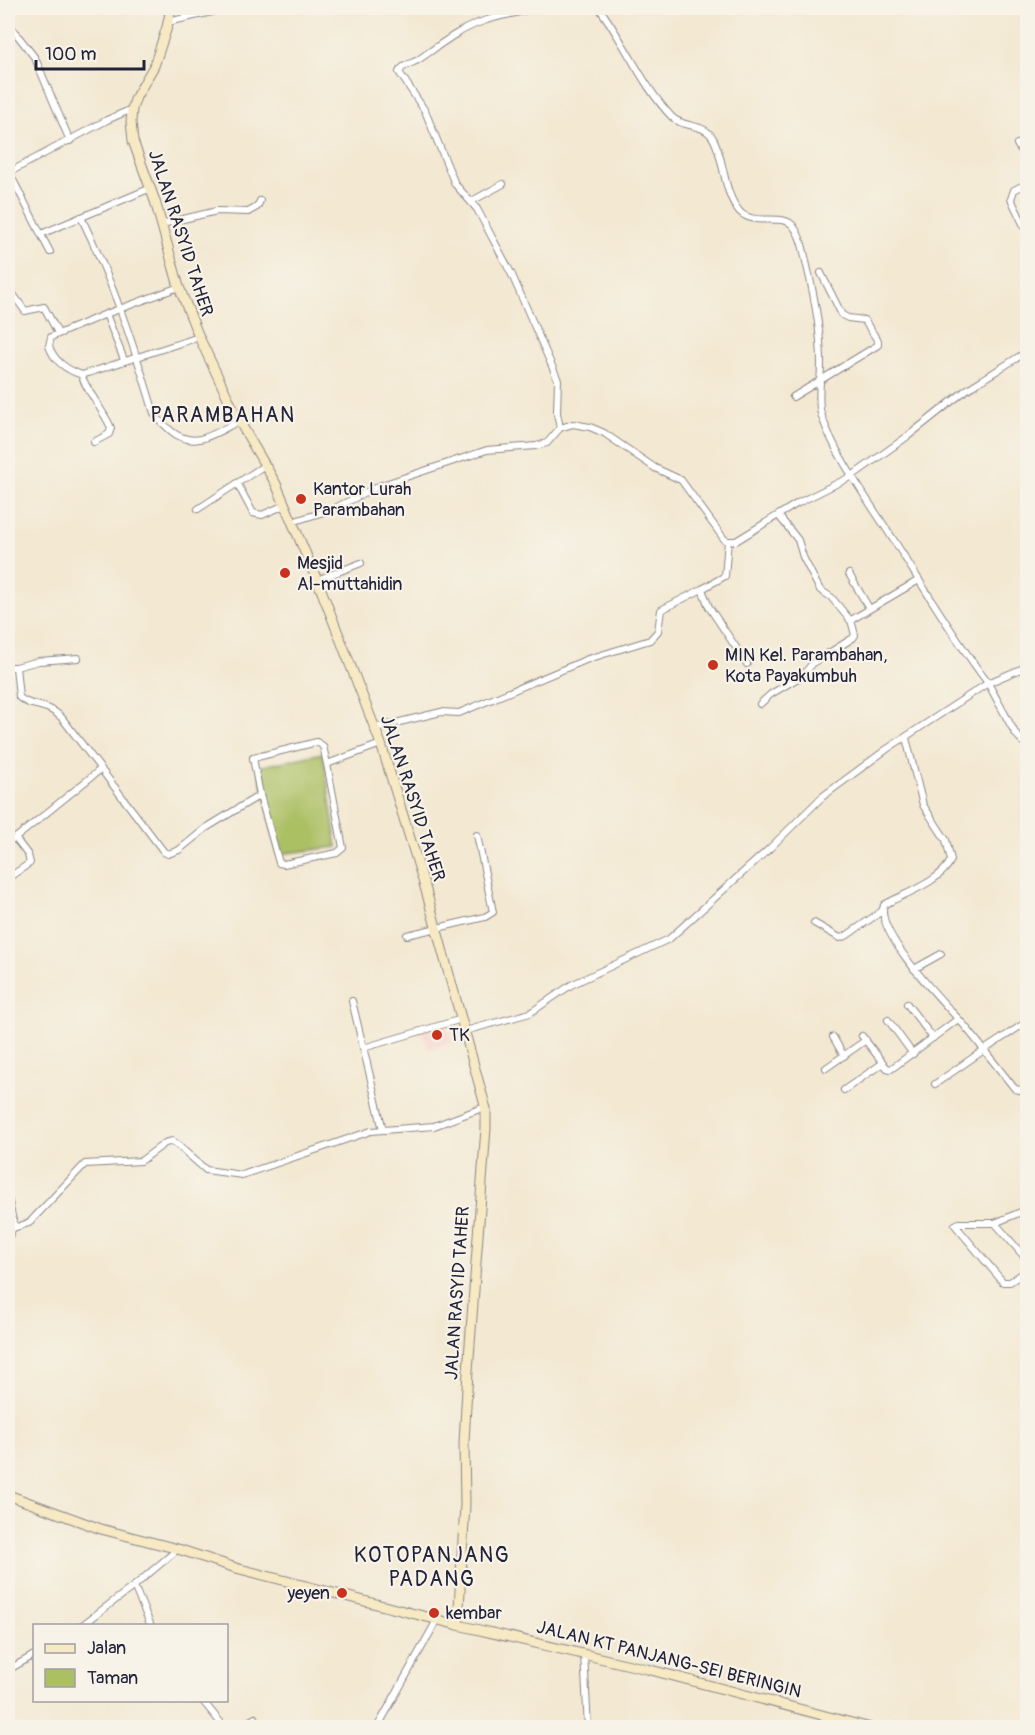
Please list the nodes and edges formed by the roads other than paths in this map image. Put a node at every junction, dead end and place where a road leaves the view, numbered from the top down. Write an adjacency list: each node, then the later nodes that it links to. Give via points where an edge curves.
1 (171, 8): 5 (street, JALAN RASYID TAHER)
2 (219, 8): 5 (street)
3 (532, 8): 16 (street, via 464,30 399,69 399,75 425,111 455,184)
4 (599, 8): 33 (street, via 673,118 699,127 714,139 735,205 742,214 788,221 794,226 817,306)
5 (168, 22): 7 (street, JALAN RASYID TAHER, via 154,66)
6 (8, 24): 8 (street, via 36,58)
7 (132, 109): 8 (street); 14 (street, JALAN RASYID TAHER, via 133,141)
8 (70, 141): 11 (street)
9 (1017, 144): 10 (street)
10 (1028, 164)
11 (8, 173): 19 (street)
12 (1028, 183): 20 (street, via 1014,190 1011,199)
13 (504, 184): 16 (street)
14 (151, 188): 17 (street); 18 (street, JALAN RASYID TAHER)
15 (260, 201): 18 (street, via 248,212 217,212)
16 (472, 201): 36 (street, via 512,275 558,380)
17 (81, 217): 19 (street); 25 (street)
18 (162, 224): 24 (street, JALAN RASYID TAHER)
19 (40, 234): 21 (street)
20 (1028, 234)
21 (50, 252)
22 (821, 273): 33 (street, via 842,315 864,320 879,343)
23 (8, 286): 27 (street, via 25,311 44,307)
24 (178, 287): 25 (street); 28 (street, JALAN RASYID TAHER)
25 (120, 308): 26 (street); 30 (street)
26 (106, 314): 27 (street); 31 (street)
27 (58, 333): 32 (street, via 49,342 52,354)
28 (199, 337): 30 (street); 35 (street, JALAN RASYID TAHER)
29 (1028, 351): 39 (street, via 966,390)
30 (137, 356): 31 (street); 35 (street, via 156,416 181,438 200,439)
31 (124, 360): 32 (street)
32 (82, 375): 37 (street, via 111,428 109,434)
33 (821, 378): 34 (street); 39 (street, via 821,413)
34 (793, 397)
35 (239, 421): 38 (street, JALAN RASYID TAHER)
36 (560, 428): 44 (street, via 547,443 487,450 379,486 333,509); 45 (street, via 573,424 590,427 661,471 676,476)
37 (94, 442)
38 (265, 465): 40 (street); 41 (street, JALAN RASYID TAHER)
39 (852, 476): 43 (street); 49 (street)
40 (237, 483): 41 (street, via 253,513 262,515); 42 (street)
41 (285, 505): 44 (street, JALAN RASYID TAHER)
42 (198, 509)
43 (778, 515): 45 (street, via 736,541); 52 (street, via 798,540 820,590)
44 (292, 522): 48 (street, JALAN RASYID TAHER)
45 (728, 541): 50 (street, via 725,576)
46 (361, 563): 48 (street)
47 (849, 574): 51 (street)
48 (317, 580): 60 (street, JALAN RASYID TAHER)
49 (919, 580): 51 (street); 58 (street)
50 (702, 589): 54 (street, via 709,607); 60 (street, via 661,610 658,631 650,640 588,659 459,713 441,712)
51 (869, 608): 52 (street)
52 (850, 620): 59 (street, via 853,638)
53 (78, 658): 57 (street)
54 (747, 664)
55 (1028, 666): 58 (street)
56 (8, 667): 57 (street)
57 (16, 667): 65 (street, via 19,697 58,714)
58 (988, 683): 61 (street); 63 (street, via 1015,733)
59 (760, 704)
60 (375, 728): 62 (street, JALAN RASYID TAHER)
61 (906, 738): 71 (street, via 923,806 946,840 951,860 944,870 921,887 884,905); 83 (street, via 822,797 669,939 571,985 530,1013)
62 (381, 744): 64 (street); 73 (street, JALAN RASYID TAHER)
63 (1028, 748)
64 (327, 764): 66 (street, via 323,746 317,742 255,757); 66 (street, via 344,845 339,852 279,863)
65 (101, 769): 66 (street, via 168,854); 68 (street)
66 (260, 795)
67 (477, 836): 73 (street, via 493,912)
68 (15, 838): 69 (street); 70 (street, via 30,862)
69 (8, 842)
70 (8, 878)
71 (882, 911): 72 (street, via 840,939); 76 (street)
72 (814, 922)
73 (436, 927): 74 (street); 79 (street, JALAN RASYID TAHER)
74 (407, 935)
75 (941, 954): 76 (street)
76 (914, 969): 80 (street)
77 (352, 1001): 86 (street)
78 (907, 1004): 85 (street)
79 (462, 1019): 83 (street, JALAN RASYID TAHER); 86 (street)
80 (958, 1019): 85 (street); 87 (street)
81 (888, 1020): 88 (street)
82 (1028, 1021): 87 (street)
83 (465, 1031): 95 (street, JALAN RASYID TAHER)
84 (833, 1036): 89 (street)
85 (933, 1038): 88 (street)
86 (363, 1048): 96 (street)
87 (984, 1050): 92 (street); 93 (street, via 1015,1089)
88 (912, 1054): 90 (street, via 891,1069)
89 (844, 1056): 90 (street, via 864,1038); 91 (street)
90 (883, 1063): 94 (street)
91 (826, 1068)
92 (935, 1084)
93 (1028, 1086)
94 (844, 1090)
95 (485, 1107): 96 (street, via 434,1126); 110 (street, JALAN RASYID TAHER, via 464,1442 465,1505)
96 (383, 1130): 100 (street, via 242,1175 206,1170 173,1141 141,1161 88,1163 29,1223)
97 (8, 1198): 100 (street)
98 (1028, 1212): 99 (street)
99 (995, 1223): 102 (street); 103 (street, via 955,1226 1005,1283)
100 (13, 1228): 101 (street)
101 (8, 1238)
102 (1028, 1261)
103 (1028, 1270)
104 (8, 1495): 105 (street, via 101,1529)
105 (178, 1549): 106 (street); 107 (street)
106 (134, 1586): 108 (street); 109 (street)
107 (437, 1620): 110 (street); 118 (street)
108 (84, 1624)
109 (150, 1624)
110 (458, 1625): 111 (street, JALAN KT PANJANG-SEI BERINGIN)
111 (584, 1654): 119 (street); 120 (street, JALAN KT PANJANG-SEI BERINGIN)
112 (33, 1656): 113 (street)
113 (8, 1670)
114 (203, 1702): 115 (street)
115 (225, 1728)
116 (238, 1728): 117 (street, via 255,1718)
117 (263, 1728)
118 (377, 1728)
119 (588, 1728)
120 (871, 1728)

